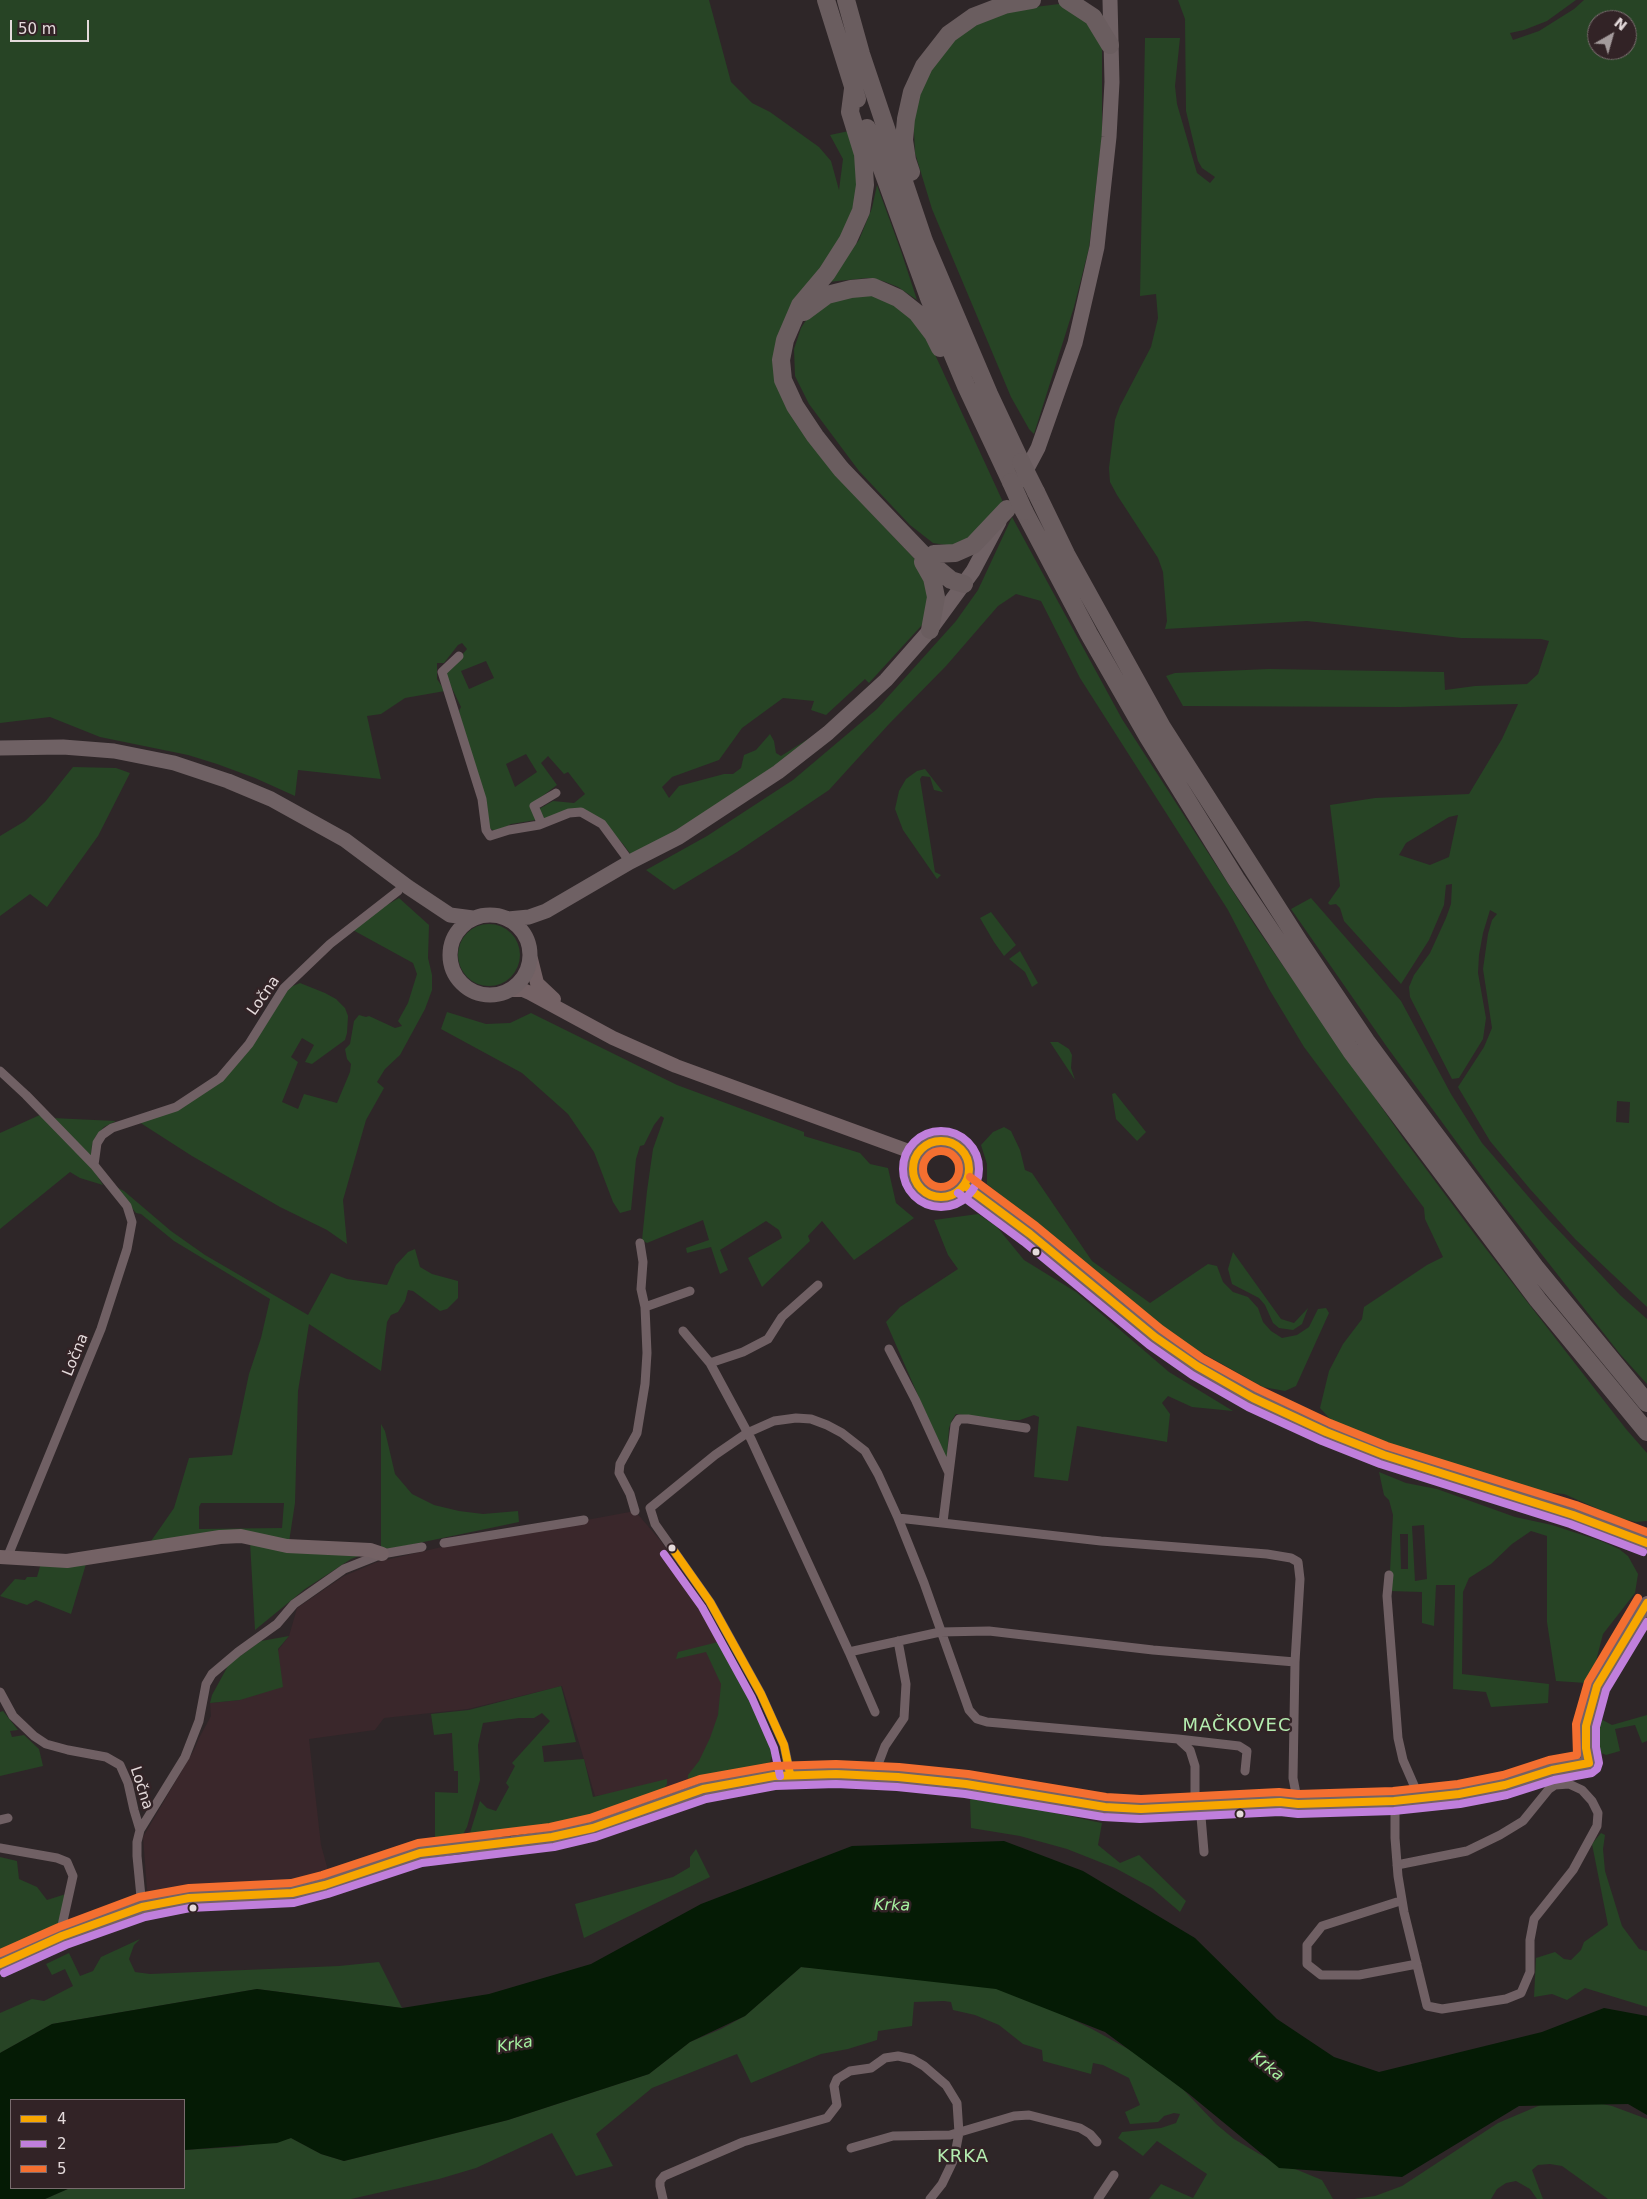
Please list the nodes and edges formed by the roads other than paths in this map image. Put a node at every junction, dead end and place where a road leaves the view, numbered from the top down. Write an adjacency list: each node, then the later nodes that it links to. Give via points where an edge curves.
1 (826, 0): 7 (highway)
2 (846, 0): 8 (highway)
3 (1032, 0): 8 (highway, via 1004,5 973,17 948,34 924,66 912,92 904,140 907,160 925,212)
4 (1066, 0): 6 (highway, via 1093,17)
5 (1110, 0): 6 (main road)
6 (1110, 45): 11 (main road, via 1109,137 1097,247 1087,298 1054,407 1038,448)
7 (854, 89): 9 (highway, via 850,112 863,154 865,185 861,212 827,273 800,305); 10 (highway, via 929,298)
8 (924, 241): 40 (highway, bridge, via 1021,462 1076,571 1162,727 1366,1041 1535,1267)
9 (792, 326): 10 (highway, via 808,308 827,295 873,287 898,298 917,313 933,334 950,371); 12 (highway, via 781,360 783,380 795,406 841,469)
10 (966, 386): 42 (highway, bridge, via 1024,511 1089,634 1236,879 1351,1051 1526,1284)
11 (1007, 508): 13 (highway, via 973,545 955,553); 14 (main road)
12 (911, 543): 13 (highway); 14 (highway, via 951,580); 15 (highway, via 935,588)
13 (934, 554): 14 (highway, via 955,570)
14 (964, 584): 15 (main road)
15 (930, 630): 20 (main road, via 866,700 778,772 679,837)
16 (459, 656): 19 (street, via 442,672 482,799 486,830 490,836)
17 (0, 748): 21 (main road, via 63,746 114,752 174,763 228,781 310,818 346,840)
18 (556, 793): 19 (street, via 534,806)
19 (539, 826): 20 (street, via 569,813 581,812 602,824)
20 (630, 862): 22 (main road)
21 (403, 889): 23 (main road, via 450,915); 25 (main road, via 440,917 447,929); 31 (street, Ločna, via 330,944 284,988 249,1044 220,1078 176,1108 112,1128 97,1143)
22 (546, 911): 24 (main road, via 529,918); 26 (main road, via 537,923)
23 (473, 918): 24 (main road, via 497,915); 25 (main road, via 458,931)
24 (508, 919): 26 (main road, via 522,931)
25 (450, 948): 27 (main road, via 454,973 473,992 498,995)
26 (530, 953): 27 (main road, via 527,972); 28 (street, via 537,983)
27 (510, 990): 28 (street, via 523,990)
28 (578, 1018): 30 (street, via 613,1038 676,1066)
29 (0, 1071): 31 (street, Ločna)
30 (917, 1154): 32 (street, via 913,1173 922,1190 939,1197 949,1196); 32 (street, via 932,1143 950,1143 958,1147 968,1161 968,1177)
31 (94, 1166): 53 (street, Ločna, via 131,1214 127,1249 98,1337)
32 (964, 1185): 50 (street, via 1030,1234 1155,1337 1253,1398 1384,1455 1573,1515)
33 (640, 1243): 36 (street, via 643,1262 640,1289)
34 (818, 1285): 39 (street, via 782,1317 768,1339)
35 (690, 1291): 36 (street)
36 (645, 1307): 45 (street, via 645,1384 637,1433 620,1464 619,1473)
37 (682, 1331): 39 (street)
38 (889, 1349): 44 (street)
39 (710, 1363): 43 (street)
40 (1647, 1404)
41 (1026, 1428): 44 (street, via 959,1419 955,1425)
42 (1643, 1428)
43 (747, 1432): 46 (street, via 774,1421 796,1418 811,1419 842,1433 864,1451); 58 (street); 64 (street, via 650,1508 655,1524 710,1602 761,1694 784,1745)
44 (949, 1473): 48 (street)
45 (636, 1511)
46 (898, 1518): 48 (street); 56 (street)
47 (584, 1520): 49 (street)
48 (943, 1522): 59 (street, via 1101,1541 1291,1558 1298,1562 1300,1569)
49 (444, 1543)
50 (1647, 1543)
51 (422, 1547): 52 (street)
52 (382, 1554): 53 (street, via 370,1550 287,1546 241,1536 67,1561); 70 (street, via 344,1569 321,1584 294,1604 277,1624 212,1674 206,1684 199,1720 185,1757)
53 (2, 1559)
54 (1390, 1576): 66 (street, via 1387,1596 1398,1738 1403,1760)
55 (1647, 1603): 66 (street, via 1598,1686 1586,1726 1589,1764 1552,1770 1504,1785)
56 (940, 1632): 57 (street); 59 (street, via 989,1631); 62 (street, via 969,1710 977,1719)
57 (898, 1641): 58 (street); 65 (street, via 906,1684 904,1718 886,1746)
58 (848, 1652): 61 (street)
59 (1296, 1662): 69 (street, via 1293,1778)
60 (0, 1692): 70 (street, Ločna, via 13,1716 46,1744 106,1757 120,1765)
61 (875, 1712)
62 (1178, 1739): 63 (street, via 1239,1746 1247,1751); 68 (street, via 1190,1750)
63 (1245, 1771)
64 (790, 1774): 65 (street); 75 (street, via 703,1789 593,1828 552,1837 420,1853 292,1893 198,1897)
65 (874, 1775): 68 (street, via 966,1784 1105,1807 1141,1809)
66 (1420, 1799): 67 (street)
67 (1398, 1800): 69 (street); 73 (street, via 1395,1814)
68 (1198, 1801): 69 (street); 72 (street)
69 (1298, 1804)
70 (140, 1830): 75 (street, Ločna, via 137,1856)
71 (0, 1848): 76 (street, via 67,1862 73,1876)
72 (1204, 1852)
73 (1397, 1865): 78 (street); 78 (street, via 1467,1851 1500,1836 1523,1821 1555,1785 1569,1784 1582,1790 1598,1813 1597,1826 1573,1870 1534,1919 1530,1972 1521,1993 1466,2006 1442,2009 1428,2006)
74 (1397, 1902): 78 (street, via 1322,1926 1307,1945 1308,1964 1321,1975 1359,1975)
75 (142, 1907): 76 (street)
76 (62, 1936): 77 (street)
77 (0, 1964)
78 (1417, 1964)
79 (959, 2133): 80 (street, via 1014,2116 1029,2115 1080,2128); 81 (street, via 893,2136); 83 (street, via 957,2103 946,2084 912,2059 890,2056 871,2068 850,2072 837,2079 834,2086 838,2105 827,2118 743,2142 664,2176 660,2180); 84 (street, via 950,2170)
80 (1097, 2142)
81 (851, 2148)
82 (1114, 2175): 85 (street)
83 (664, 2199)
84 (930, 2199)
85 (1098, 2199)

